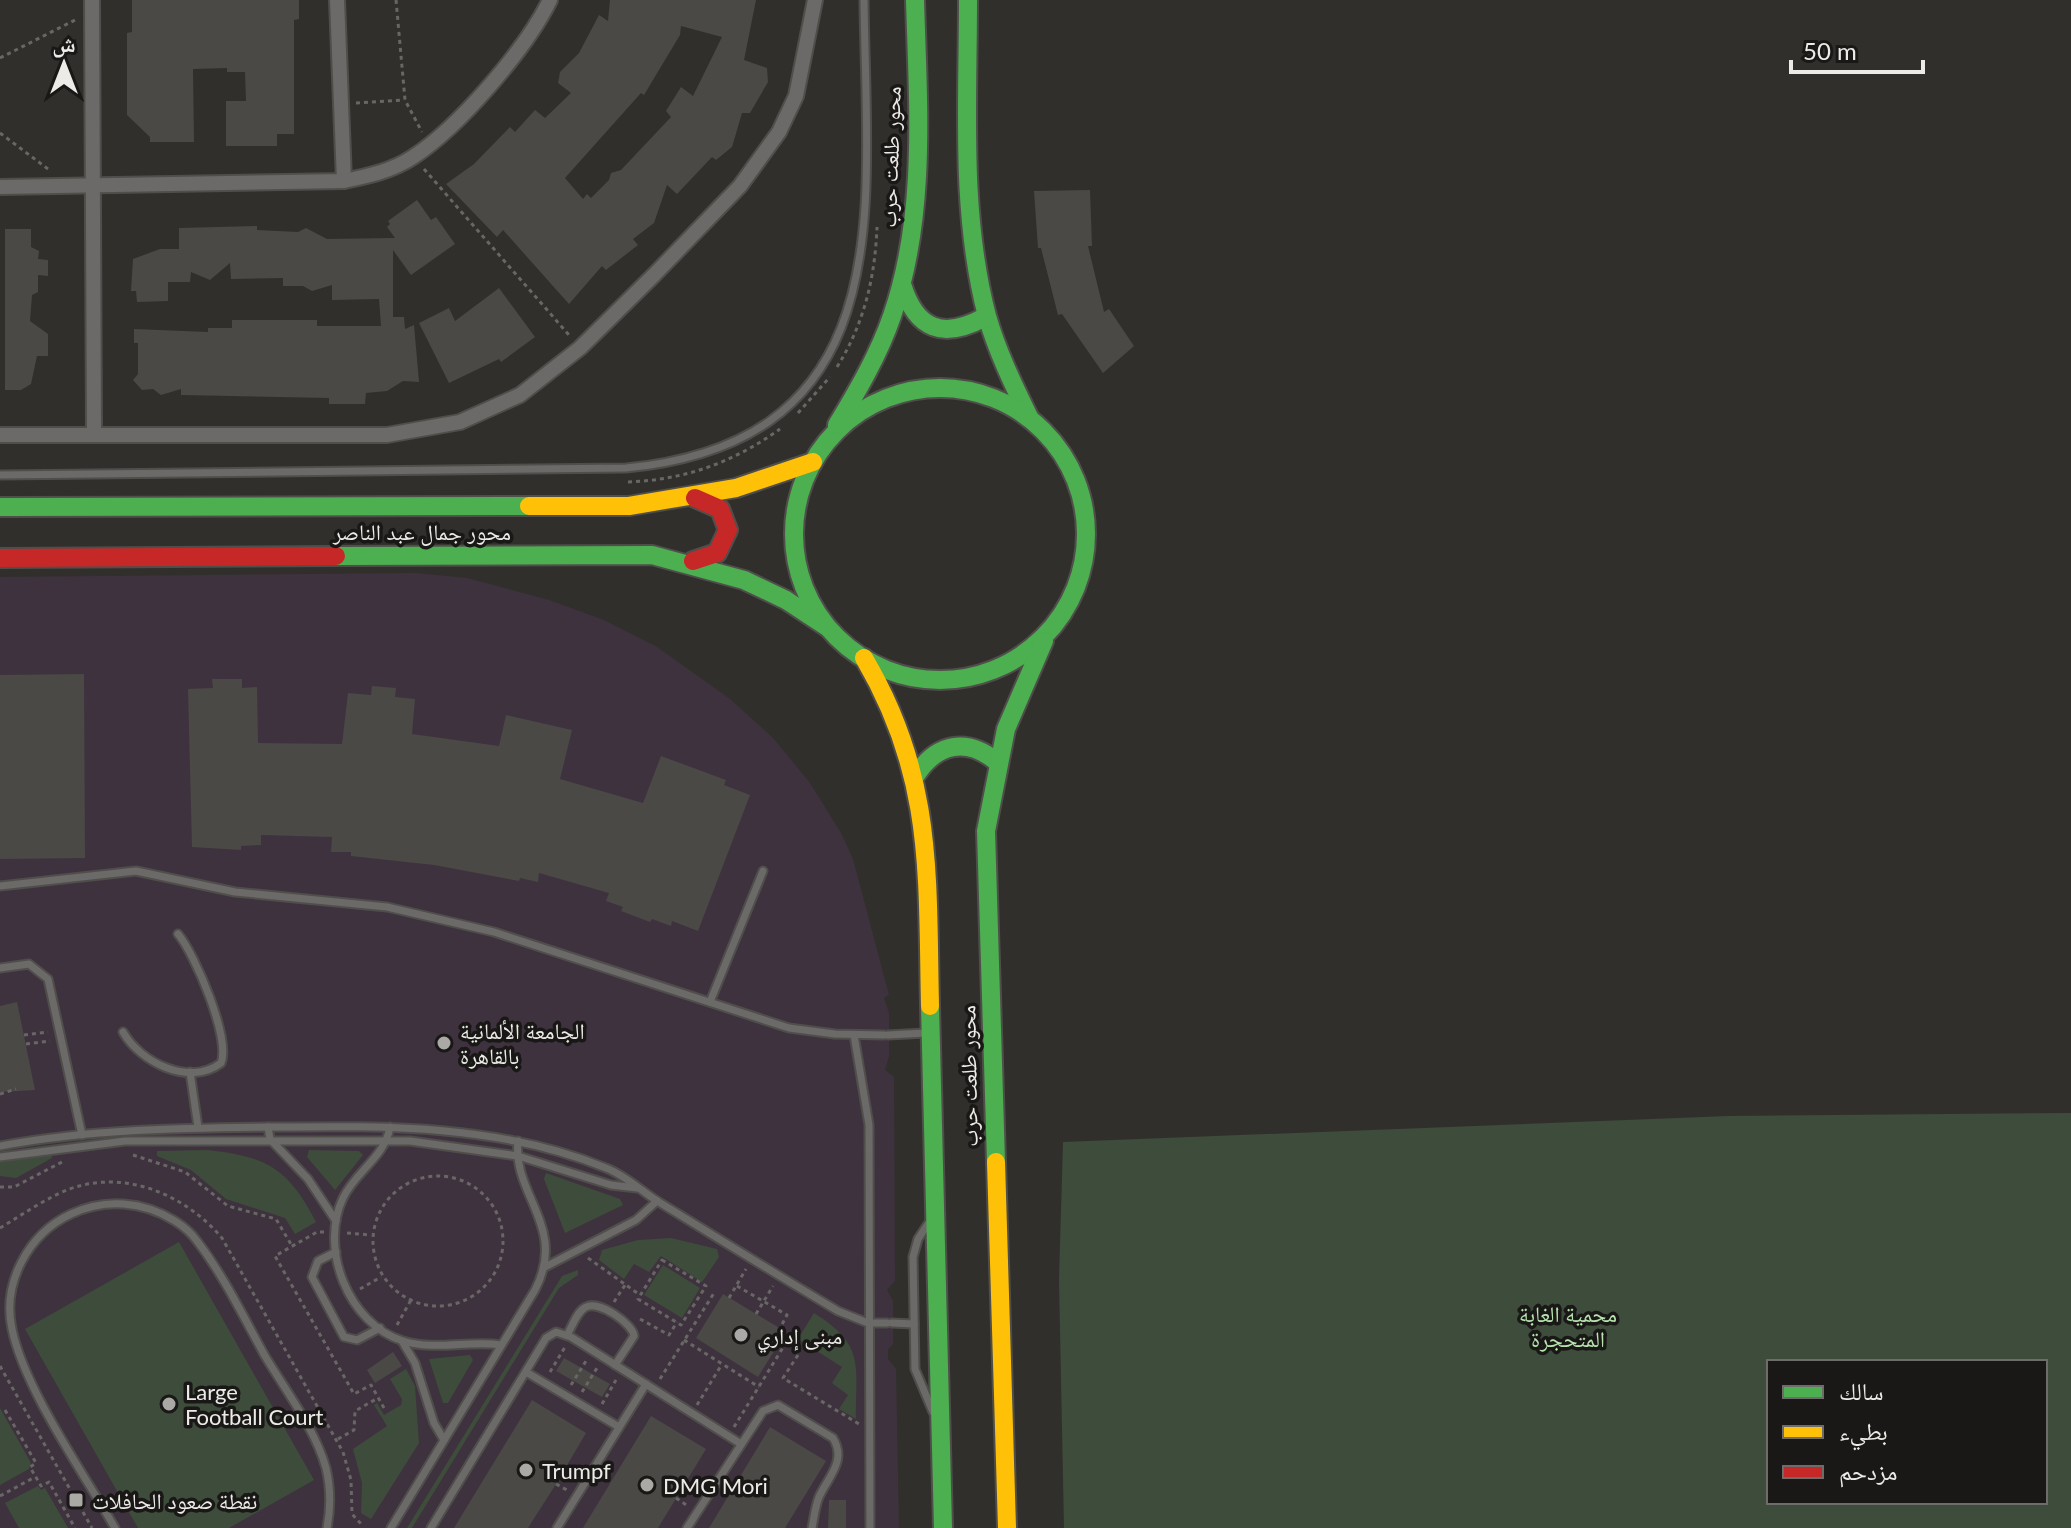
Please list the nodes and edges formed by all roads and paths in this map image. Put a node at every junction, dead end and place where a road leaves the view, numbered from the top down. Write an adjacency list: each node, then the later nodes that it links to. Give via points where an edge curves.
1 (337, 0): 11 (street)
2 (396, 0): 10 (path)
3 (550, 0): 13 (street, via 505,65)
4 (815, 0): 22 (street, via 796,96 758,164)
5 (864, 0): 30 (lane, via 865,231 858,279 844,323 821,366 792,401 750,432 702,454 626,468)
6 (915, 0): 20 (main road, محور طلعت حرب, via 917,193)
7 (968, 0): 21 (main road, via 971,227)
8 (91, 6): 9 (path); 17 (street)
9 (0, 58)
10 (405, 100): 11 (path); 13 (path)
11 (340, 104): 15 (street)
12 (0, 133): 16 (path)
13 (428, 145): 14 (street)
14 (413, 157): 15 (street, via 387,171); 22 (path)
15 (344, 181): 17 (street)
16 (69, 186): 17 (street); 18 (street)
17 (92, 186): 26 (street)
18 (0, 187)
19 (877, 220): 23 (path, via 871,284 857,331 833,374)
20 (902, 284): 21 (main road, via 917,318 933,328 969,328); 28 (main road, محور طلعت حرب, via 881,344)
21 (985, 317): 24 (main road, via 1004,370)
22 (580, 348): 26 (street, via 493,410 423,431)
23 (791, 419)
24 (1030, 419): 28 (main road, via 968,391 920,390 870,406); 37 (main road, via 1068,464 1086,521 1075,592)
25 (782, 428): 31 (path, via 706,469)
26 (94, 434): 27 (street)
27 (0, 435)
28 (828, 440): 29 (main road)
29 (813, 462): 32 (main road, محور جمال عبد الناصر); 36 (main road, via 802,487 794,537 803,585)
30 (0, 475)
31 (620, 482)
32 (690, 498): 33 (main road, محور جمال عبد الناصر, via 598,507); 35 (main road, via 720,509 728,530 714,556)
33 (0, 507)
34 (0, 558): 35 (main road, محور جمال عبد الناصر, via 625,554)
35 (689, 561): 36 (main road, محور جمال عبد الناصر, via 757,583)
36 (827, 627): 38 (main road)
37 (1047, 633): 38 (main road, via 1007,664 958,679 909,676); 39 (main road, محور طلعت حرب, via 1018,696)
38 (864, 658): 40 (main road, محور طلعت حرب, via 892,708)
39 (997, 762): 40 (main road, via 973,746 953,745 927,758); 141 (main road, محور طلعت حرب, via 986,831)
40 (916, 775): 48 (main road, محور طلعت حرب, via 926,838)
41 (763, 871): 45 (lane)
42 (0, 886): 45 (lane, via 136,871 235,892 387,907 494,932)
43 (178, 934): 53 (lane, via 201,969 224,1054 216,1066)
44 (0, 968): 46 (lane, via 29,964 45,973)
45 (710, 1002): 50 (lane, via 789,1028)
46 (60, 1031): 49 (path); 51 (lane)
47 (123, 1032): 53 (lane, via 145,1058)
48 (931, 1033): 50 (lane); 72 (main road, محور طلعت حرب)
49 (24, 1035)
50 (854, 1035): 93 (lane, via 869,1117)
51 (62, 1040): 52 (path); 59 (lane)
52 (26, 1044)
53 (190, 1072): 56 (lane)
54 (16, 1089): 55 (path)
55 (0, 1094)
56 (198, 1127): 57 (lane); 59 (lane)
57 (268, 1127): 58 (lane); 60 (lane)
58 (390, 1127): 61 (lane); 62 (lane)
59 (82, 1132): 63 (lane); 64 (lane)
60 (270, 1139): 61 (lane); 63 (lane); 73 (lane, via 308,1179)
61 (387, 1140): 66 (lane); 73 (lane, via 347,1190)
62 (518, 1141): 66 (lane); 70 (lane, via 608,1168)
63 (83, 1144): 67 (lane)
64 (0, 1146)
65 (124, 1154): 75 (path, via 171,1165 228,1206 276,1219)
66 (518, 1156): 70 (lane); 79 (lane, via 541,1224)
67 (0, 1157)
68 (68, 1160): 69 (path, via 14,1187)
69 (0, 1187)
70 (637, 1188): 71 (lane)
71 (657, 1201): 76 (lane, via 636,1220); 78 (lane)
72 (935, 1217): 94 (lane, via 915,1248); 120 (main road, محور طلعت حرب)
73 (336, 1221): 77 (lane)
74 (0, 1228): 124 (path, via 61,1193 94,1184 149,1187 184,1203 222,1238)
75 (292, 1246)
76 (576, 1248): 79 (lane); 82 (path)
77 (336, 1252): 85 (lane); 95 (lane, via 318,1261 312,1277 344,1337 357,1340)
78 (752, 1259): 81 (lane); 83 (path)
79 (545, 1267): 103 (lane)
80 (382, 1276): 85 (path); 89 (path); 89 (path, via 373,1235 381,1210 397,1190 434,1176 460,1180 482,1194 502,1227 502,1253 492,1277 462,1302 436,1306)
81 (779, 1276): 90 (path); 93 (lane, via 845,1316)
82 (626, 1285): 86 (path); 87 (path)
83 (737, 1286): 88 (path); 90 (path)
84 (714, 1293): 100 (path)
85 (350, 1295): 95 (lane)
86 (640, 1295): 92 (path, via 638,1299); 92 (path, via 662,1260 706,1286 681,1325)
87 (618, 1296)
88 (729, 1298)
89 (411, 1300): 98 (path)
90 (764, 1301): 91 (path); 97 (path, via 787,1315)
91 (756, 1314)
92 (677, 1322): 96 (path, via 669,1335 639,1318)
93 (868, 1323): 94 (lane); 139 (lane)
94 (914, 1324): 120 (lane, via 919,1385)
95 (380, 1328): 98 (lane)
96 (633, 1328): 99 (lane, via 591,1306 582,1311); 109 (lane)
97 (780, 1328)
98 (391, 1335): 101 (lane)
99 (569, 1336): 104 (lane); 110 (lane, via 556,1332 546,1338); 111 (path)
100 (684, 1340): 107 (path); 112 (path)
101 (402, 1341): 103 (lane); 125 (lane)
102 (787, 1341): 113 (path)
103 (501, 1345): 125 (lane)
104 (592, 1351): 106 (lane); 115 (path)
105 (798, 1355): 121 (path, via 783,1378)
106 (603, 1357): 109 (lane); 117 (path)
107 (722, 1364): 113 (path); 114 (path)
108 (0, 1366): 131 (path)
109 (619, 1368): 112 (lane); 119 (path)
110 (526, 1372): 111 (lane); 135 (lane)
111 (543, 1383): 115 (lane)
112 (650, 1387): 122 (lane); 123 (lane)
113 (759, 1387): 123 (path)
114 (707, 1389)
115 (565, 1395): 117 (lane)
116 (378, 1398): 124 (path, via 355,1411 354,1430)
117 (576, 1402): 119 (lane)
118 (5, 1410): 127 (path, via 36,1463 30,1467)
119 (596, 1414): 122 (lane)
120 (940, 1421): 140 (main road, محور طلعت حرب)
121 (853, 1423)
122 (619, 1427): 136 (lane)
123 (728, 1435): 126 (lane)
124 (337, 1440): 129 (path, via 350,1472 352,1514)
125 (444, 1440): 134 (lane)
126 (741, 1444): 137 (lane); 138 (lane, via 763,1411 778,1405 833,1438 839,1459 820,1495)
127 (36, 1477): 128 (path); 130 (path, via 41,1486 49,1482)
128 (0, 1496)
129 (362, 1525)
130 (75, 1528)
131 (92, 1528)
132 (115, 1528): 133 (lane, via 32,1383 11,1327 10,1302 24,1255 40,1235 59,1219 106,1204 155,1211 196,1239 318,1446 330,1488)
133 (327, 1528)
134 (391, 1528)
135 (431, 1528)
136 (557, 1528)
137 (687, 1528)
138 (812, 1528)
139 (870, 1528)
140 (943, 1528)
141 (1007, 1528)

